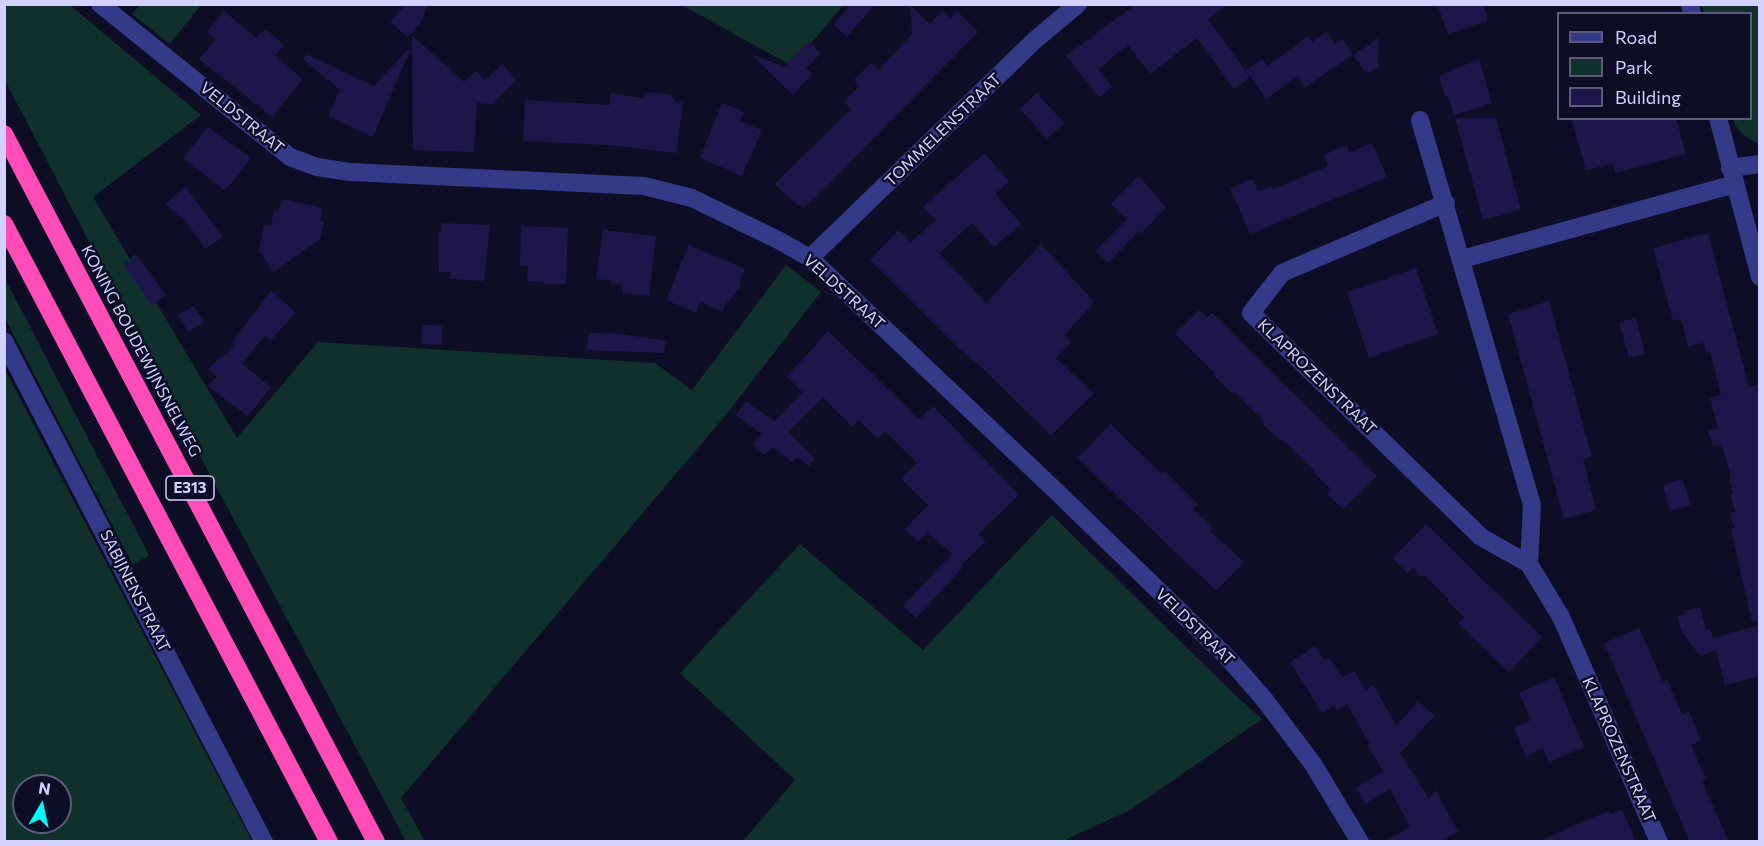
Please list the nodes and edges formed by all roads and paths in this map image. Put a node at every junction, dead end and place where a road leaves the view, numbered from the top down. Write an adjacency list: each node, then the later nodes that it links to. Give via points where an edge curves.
1 (100, 4): 10 (street, VELDSTRAAT, via 290,157 317,167 668,190 692,198)
2 (1078, 4): 10 (street, TOMMELENSTRAAT, via 1035,40)
3 (1420, 120): 8 (street)
4 (1719, 120): 7 (street)
5 (4, 134): 17 (highway, KONING BOUDEWIJNSNELWEG / E313)
6 (1760, 164): 7 (street)
7 (1733, 176): 11 (street); 12 (street)
8 (1446, 203): 11 (street); 14 (street, KLAPROZENSTRAAT, via 1282,273 1251,314 1481,537)
9 (4, 224): 16 (highway, E313)
10 (810, 258): 18 (street, VELDSTRAAT, via 1228,659 1313,764)
11 (1462, 259): 14 (street, via 1532,504)
12 (1760, 277)
13 (4, 341): 15 (street, SABIJNENSTRAAT)
14 (1529, 564): 19 (street, KLAPROZENSTRAAT, via 1561,617)
15 (264, 842)
16 (329, 842)
17 (376, 842)
18 (1360, 842)
19 (1659, 842)

